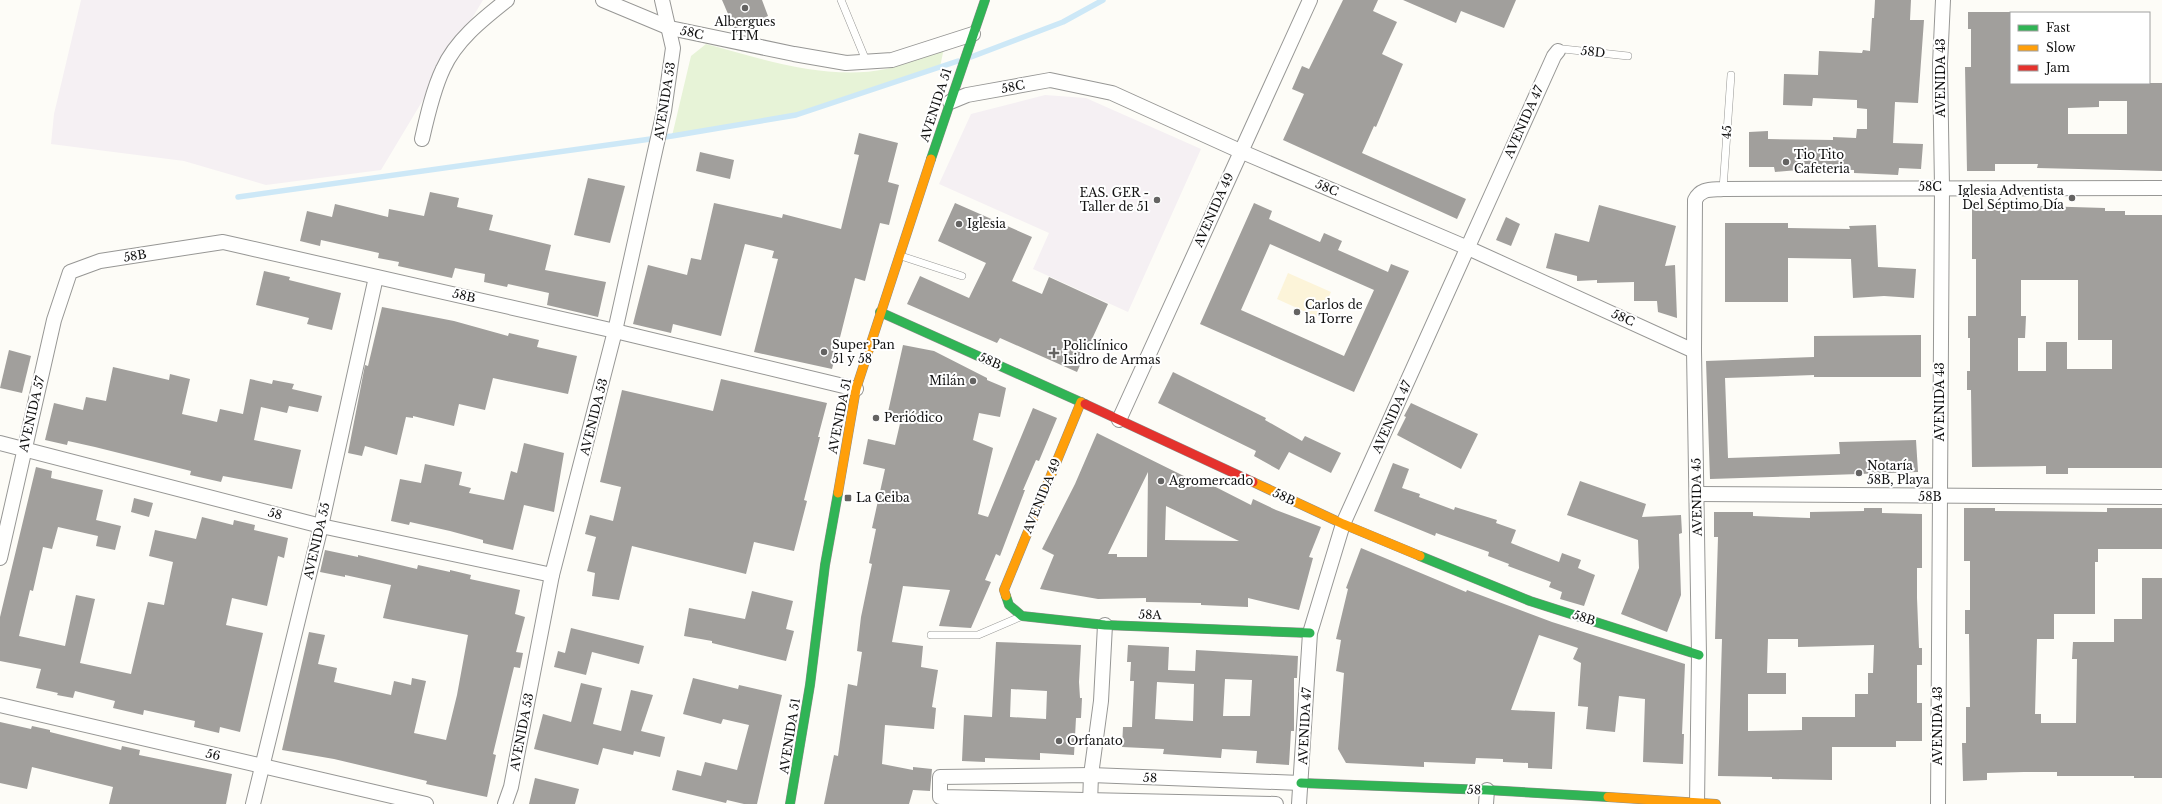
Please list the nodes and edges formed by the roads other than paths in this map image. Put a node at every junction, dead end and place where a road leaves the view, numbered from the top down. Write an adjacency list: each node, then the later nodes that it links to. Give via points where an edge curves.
1 (507, 0): 15 (street, via 475,27 452,53 442,69)
2 (603, 0): 8 (street, 58C)
3 (662, 0): 8 (street)
4 (841, 0): 12 (lane)
5 (985, 0): 9 (street, AVENIDA 51)
6 (1310, 0): 16 (street, AVENIDA 49)
7 (1943, 0): 17 (street, AVENIDA 43, via 1940,64)
8 (670, 28): 12 (street, 58C, via 823,60); 27 (street, AVENIDA 53, via 673,48 664,111)
9 (973, 34): 12 (street, 58C, via 899,58); 14 (street, AVENIDA 51)
10 (1558, 51): 11 (lane, 58D, via 1563,49); 21 (street, AVENIDA 47)
11 (1628, 56)
12 (867, 63)
13 (1731, 74): 19 (lane, 45)
14 (950, 102): 16 (street, 58C, via 967,95 1050,80 1112,93); 22 (street, AVENIDA 51)
15 (422, 139)
16 (1240, 151): 21 (street, 58C); 31 (street, AVENIDA 49)
17 (1942, 187): 18 (street, 58C); 19 (street, 58C); 35 (street, AVENIDA 43)
18 (2162, 188)
19 (1724, 189): 20 (street, 58C, via 1704,190)
20 (1698, 193): 28 (street, AVENIDA 45, via 1695,200)
21 (1468, 248): 28 (street, 58C); 37 (street, AVENIDA 47)
22 (898, 256): 25 (lane); 26 (street, AVENIDA 51)
23 (70, 272): 24 (street, 58B, via 100,262 223,242); 33 (street, AVENIDA 57, via 54,320)
24 (376, 276): 27 (street, 58B); 38 (street, AVENIDA 55)
25 (962, 276)
26 (880, 312): 29 (street, AVENIDA 51); 30 (street, 58B)
27 (615, 331): 29 (street, 58B); 40 (street, AVENIDA 53)
28 (1694, 350): 34 (street, AVENIDA 45)
29 (856, 389): 56 (street, AVENIDA 51, via 825,565 810,685)
30 (1081, 402): 31 (street, 58B); 41 (street, AVENIDA 49, via 1004,590 1009,605)
31 (1119, 420): 37 (street, 58B)
32 (0, 443): 33 (street, 58)
33 (24, 448): 38 (street, 58); 39 (street, AVENIDA 57)
34 (1698, 494): 35 (street, 58B); 45 (street, AVENIDA 45)
35 (1939, 497): 36 (street, 58B); 60 (street, AVENIDA 43)
36 (2162, 497)
37 (1343, 524): 43 (street, AVENIDA 47); 45 (street, 58B, via 1530,601)
38 (321, 526): 40 (street, 58); 47 (street, AVENIDA 55)
39 (0, 558)
40 (552, 575): 55 (street, AVENIDA 53, via 511,787)
41 (1022, 616): 42 (street, 58A); 44 (lane, via 978,635)
42 (1105, 625): 43 (street, 58A); 48 (street, via 1101,701)
43 (1310, 633): 49 (street, AVENIDA 47)
44 (931, 635)
45 (1699, 655): 52 (street, AVENIDA 45)
46 (0, 705): 47 (street, 56)
47 (262, 766): 53 (street, AVENIDA 55); 54 (street, 56)
48 (1091, 775): 49 (street, 58); 51 (street); 51 (street, 58, via 940,777 940,797)
49 (1301, 783): 50 (street, 58); 58 (street, AVENIDA 47)
50 (1487, 797): 52 (street, 58)
51 (1090, 802): 57 (street, 58)
52 (1697, 803): 59 (street, 58)
53 (253, 804)
54 (426, 804)
55 (504, 804)
56 (790, 804)
57 (1276, 804)
58 (1299, 804)
59 (1716, 804)
60 (1938, 804)

